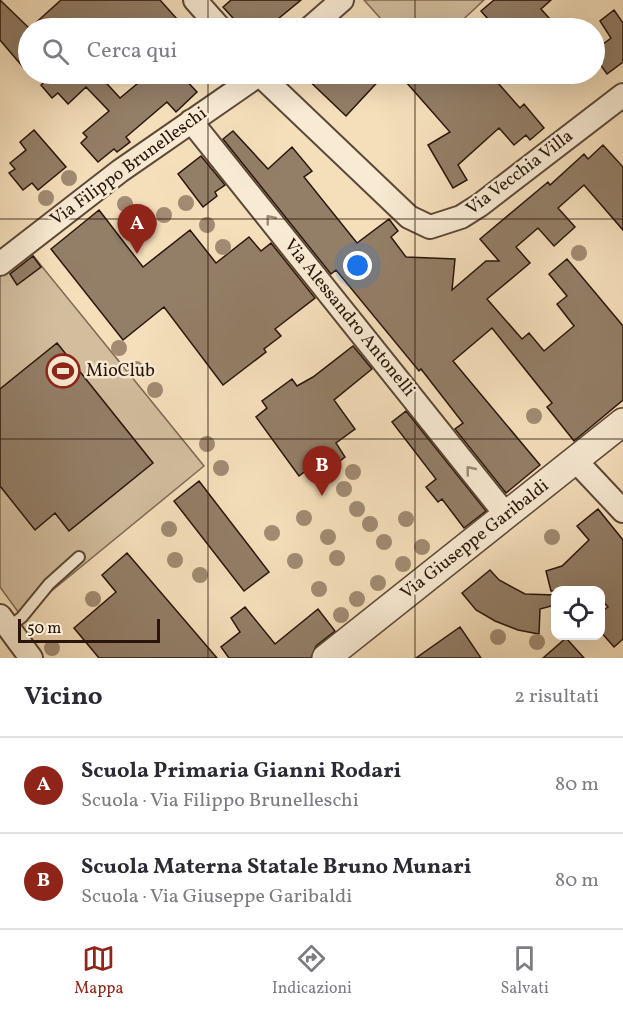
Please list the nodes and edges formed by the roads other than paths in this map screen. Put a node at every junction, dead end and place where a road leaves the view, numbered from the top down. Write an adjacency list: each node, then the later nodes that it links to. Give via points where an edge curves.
1 (195, 0): 3 (street)
2 (342, 0): 4 (street)
3 (211, 18)
4 (321, 18)
5 (245, 84): 8 (street, Via Filippo Brunelleschi)
6 (270, 84): 7 (street, Via Vecchia Villa, via 409,217 430,227 461,217)
7 (623, 94)
8 (191, 121): 9 (street, Via Filippo Brunelleschi); 13 (street, Via Alessandro Antonelli, one-way to 8)
9 (0, 264)
10 (623, 422): 11 (street, Via Giuseppe Garibaldi)
11 (576, 461): 12 (street); 13 (street, Via Giuseppe Garibaldi)
12 (623, 512)
13 (507, 516): 17 (street, Via Giuseppe Garibaldi)
14 (79, 557): 15 (lane, via 49,584 22,617)
15 (4, 622): 16 (street)
16 (31, 658)
17 (326, 658)

